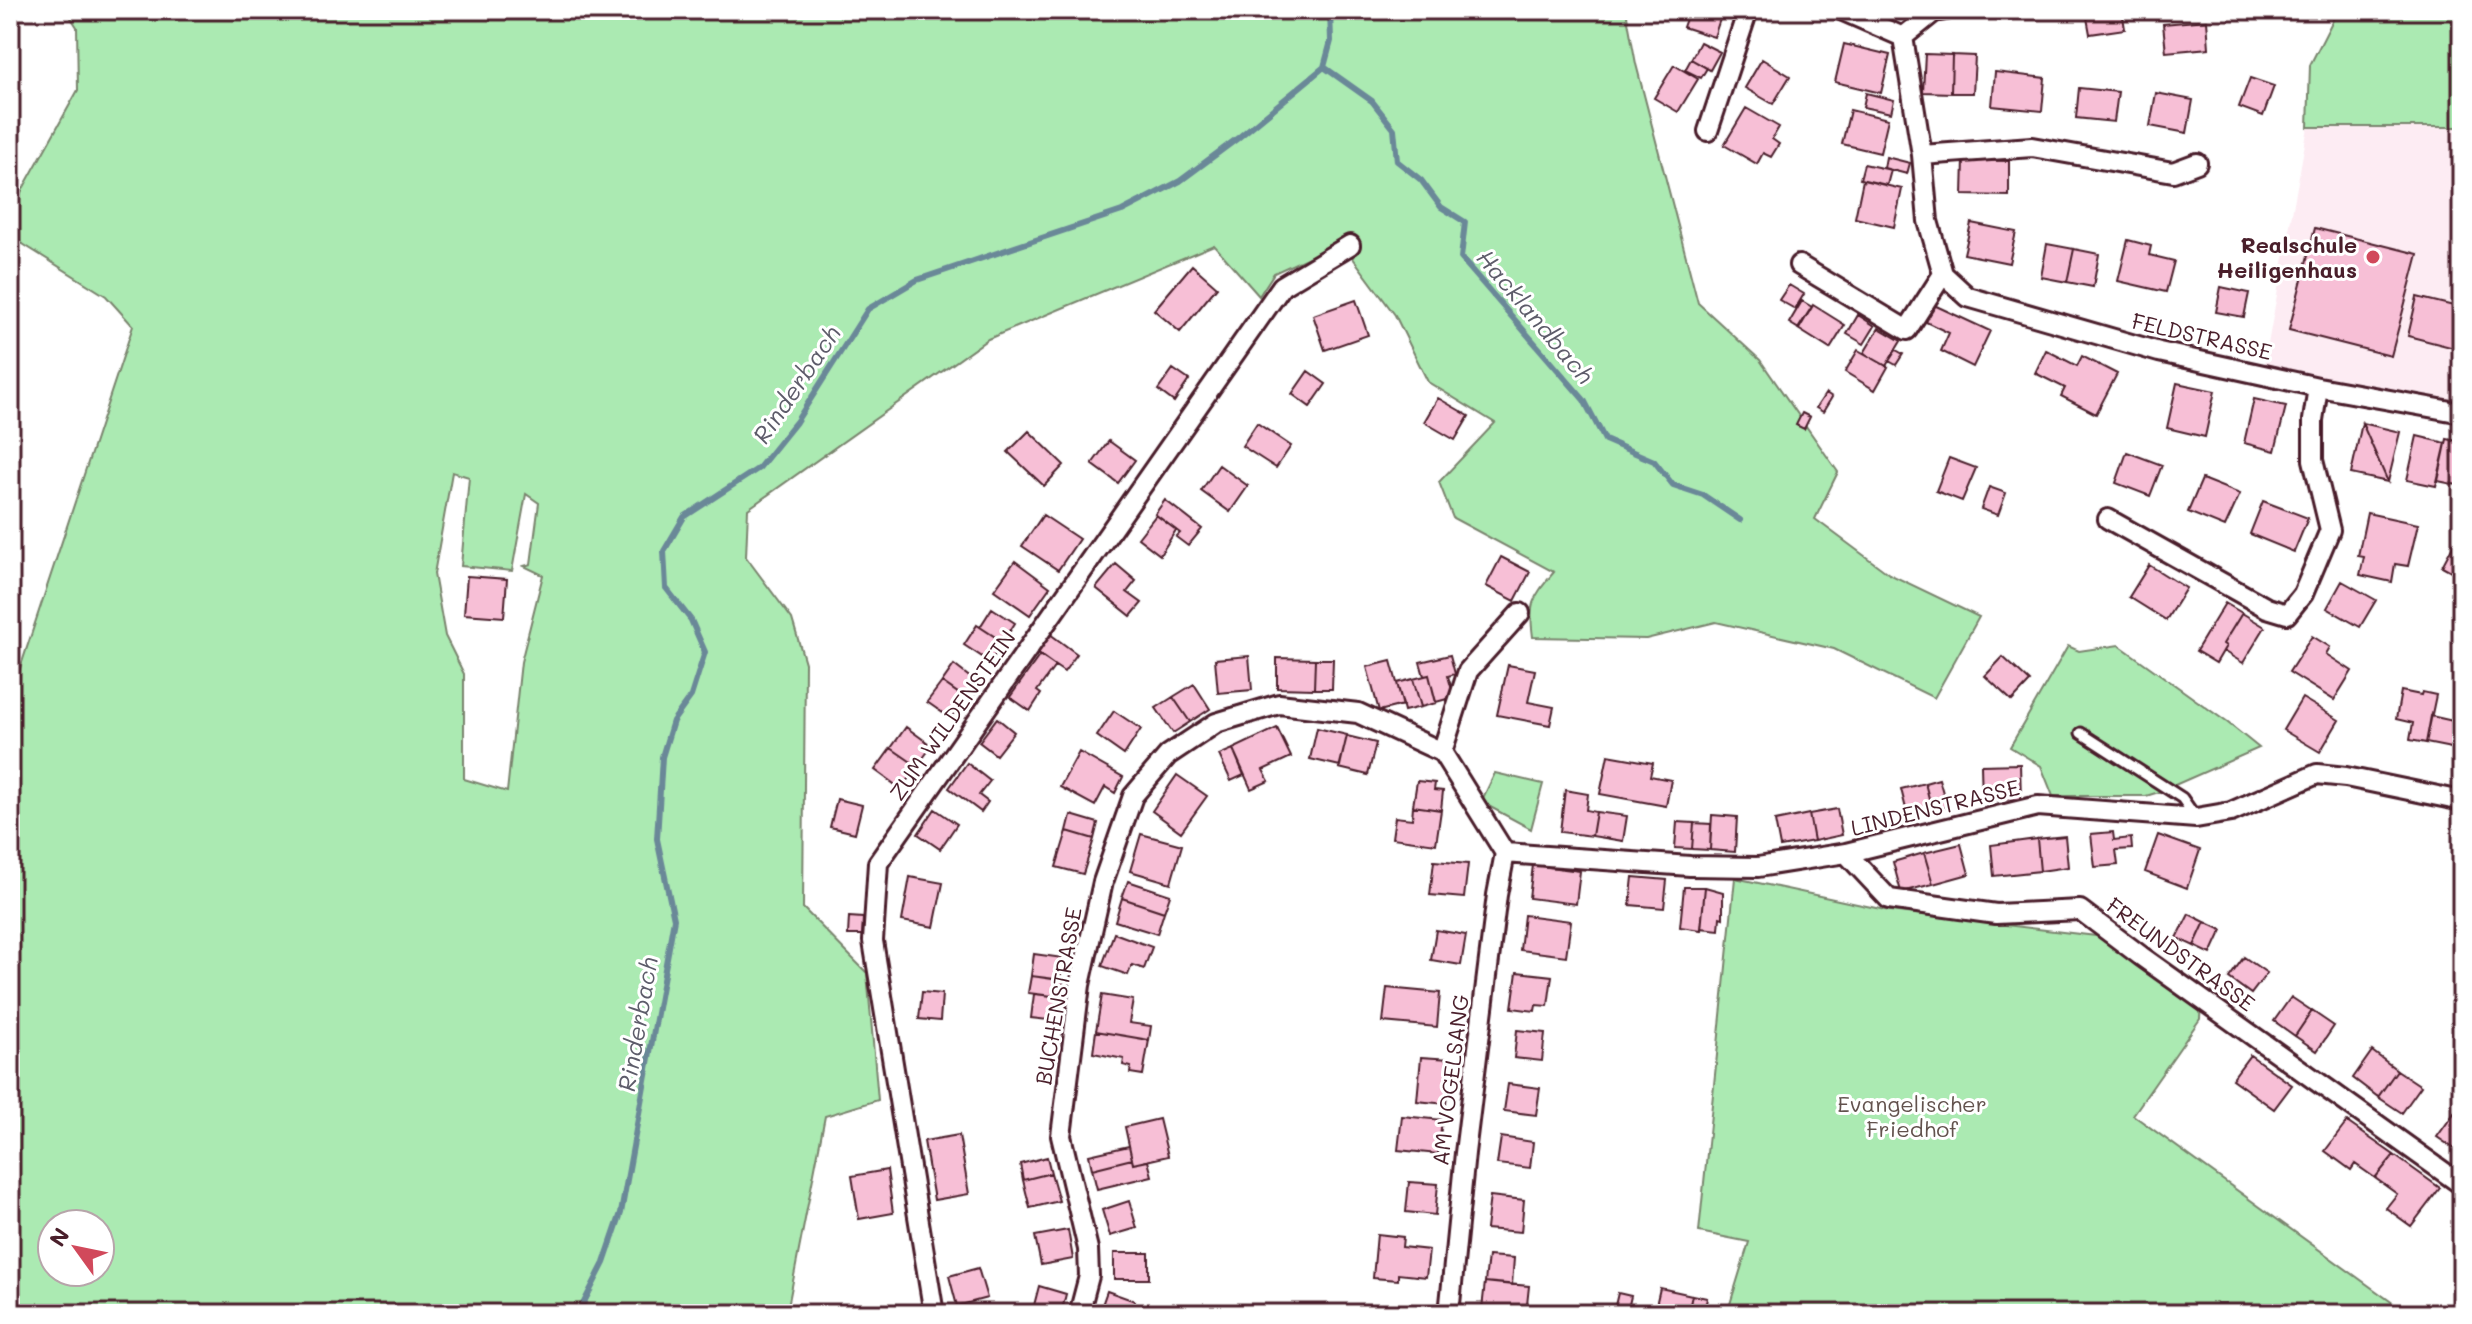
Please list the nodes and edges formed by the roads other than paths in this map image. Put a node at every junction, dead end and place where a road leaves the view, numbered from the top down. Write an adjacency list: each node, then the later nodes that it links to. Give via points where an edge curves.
1 (1748, 10): 5 (street)
2 (1841, 10): 4 (street)
3 (1946, 10): 4 (street, via 1934,12)
4 (1903, 37): 6 (street)
5 (1708, 131)
6 (1922, 155): 7 (street, via 2032,147 2173,172); 10 (street, via 1928,221)
7 (2197, 163)
8 (1350, 245): 22 (street, ZUM WILDENSTEIN, via 1282,286 878,863 873,941)
9 (1799, 265): 10 (street, via 1907,330)
10 (1943, 274): 11 (street, FELDSTRASSE, via 1968,297 2159,352)
11 (2318, 387): 12 (street, FELDSTRASSE); 13 (street, via 2313,460 2330,530 2303,594 2287,614 2267,608)
12 (2462, 413)
13 (2108, 519)
14 (1520, 613): 16 (street, via 1468,671)
15 (2081, 733): 18 (lane, via 2182,798)
16 (1442, 752): 19 (street); 23 (street, BUCHENSTRASSE, via 1358,713 1279,704 1216,723 1168,755 1133,796 1103,882 1080,985 1061,1136 1088,1249 1089,1276)
17 (2462, 801): 18 (street, LINDENSTRASSE, via 2317,774 2231,812)
18 (2196, 818): 20 (street, LINDENSTRASSE, via 2038,806)
19 (1505, 853): 20 (street, LINDENSTRASSE, via 1758,867); 24 (street, AM VOGELSANG)
20 (1846, 853): 21 (street, FREUNDSTRASSE, via 1889,899 1996,914 2080,910)
21 (2462, 1185)
22 (934, 1314)
23 (1079, 1314)
24 (1449, 1314)

